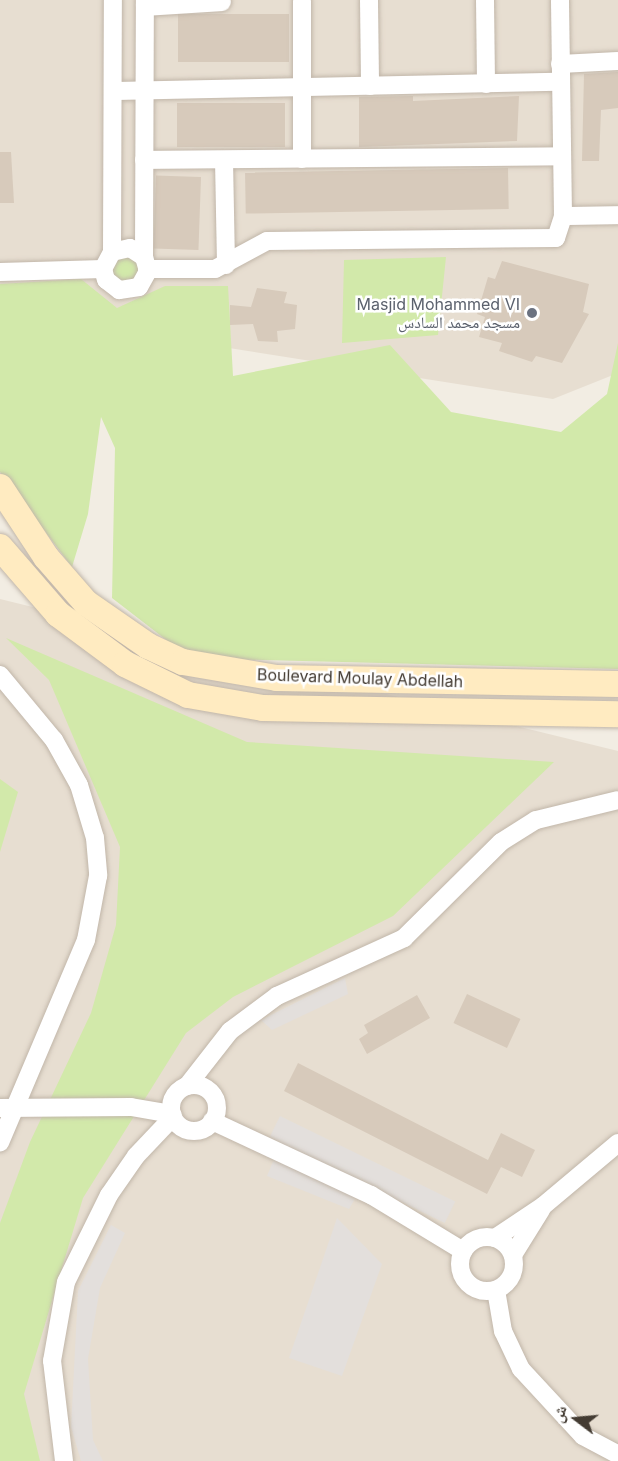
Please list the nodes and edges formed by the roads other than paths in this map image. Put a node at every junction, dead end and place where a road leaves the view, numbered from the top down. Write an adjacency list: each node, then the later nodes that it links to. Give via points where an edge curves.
1 (113, 0): 15 (street)
2 (369, 0): 12 (street)
3 (485, 0): 11 (street)
4 (560, 0): 9 (street)
5 (302, 1): 13 (street)
6 (222, 2): 7 (street)
7 (145, 3): 14 (street)
8 (618, 61): 9 (street)
9 (560, 64): 10 (street)
10 (560, 82): 11 (street); 16 (street)
11 (486, 84): 12 (street)
12 (370, 86): 13 (street)
13 (302, 87): 14 (street); 18 (street)
14 (144, 90): 15 (street); 17 (street)
15 (113, 91): 22 (street)
16 (561, 156): 18 (street); 21 (street)
17 (144, 159): 19 (street); 23 (street)
18 (302, 159): 19 (street)
19 (224, 160): 24 (street)
20 (618, 215): 21 (street)
21 (563, 216): 24 (street, via 560,234 547,240 267,241)
22 (112, 252): 23 (street, via 130,248); 25 (street)
23 (145, 263): 24 (street); 25 (street, via 139,287 126,291 111,286)
24 (226, 266)
25 (103, 269): 26 (street)
26 (0, 272)
27 (0, 487): 30 (main road, Boulevard Moulay Abdellah, via 46,557 86,603 148,646 183,662 277,678)
28 (0, 547): 31 (main road, Boulevard Moulay Abdellah, via 58,614 124,664 188,695 263,708)
29 (0, 675): 36 (street, via 54,740 79,785 95,837 98,876 86,940)
30 (618, 684)
31 (618, 714)
32 (618, 800): 33 (street, via 536,820 501,842 404,938 277,996)
33 (230, 1031): 34 (street); 35 (street)
34 (208, 1089): 35 (street); 39 (street, via 216,1101)
35 (181, 1090): 37 (street); 38 (street)
36 (8, 1106): 37 (street); 40 (street)
37 (132, 1107): 38 (street)
38 (177, 1120): 39 (street, via 201,1130); 48 (street, via 136,1156 98,1215 66,1282 52,1361)
39 (212, 1121): 44 (street, via 371,1195)
40 (0, 1143)
41 (618, 1143): 42 (street)
42 (543, 1206): 43 (street); 45 (street)
43 (495, 1238): 44 (street, via 473,1241); 45 (street)
44 (463, 1251): 46 (street, via 463,1278 478,1290)
45 (513, 1255): 46 (street, via 513,1272)
46 (496, 1290): 47 (street, via 503,1331 526,1376 583,1436)
47 (618, 1455)
48 (64, 1461)

